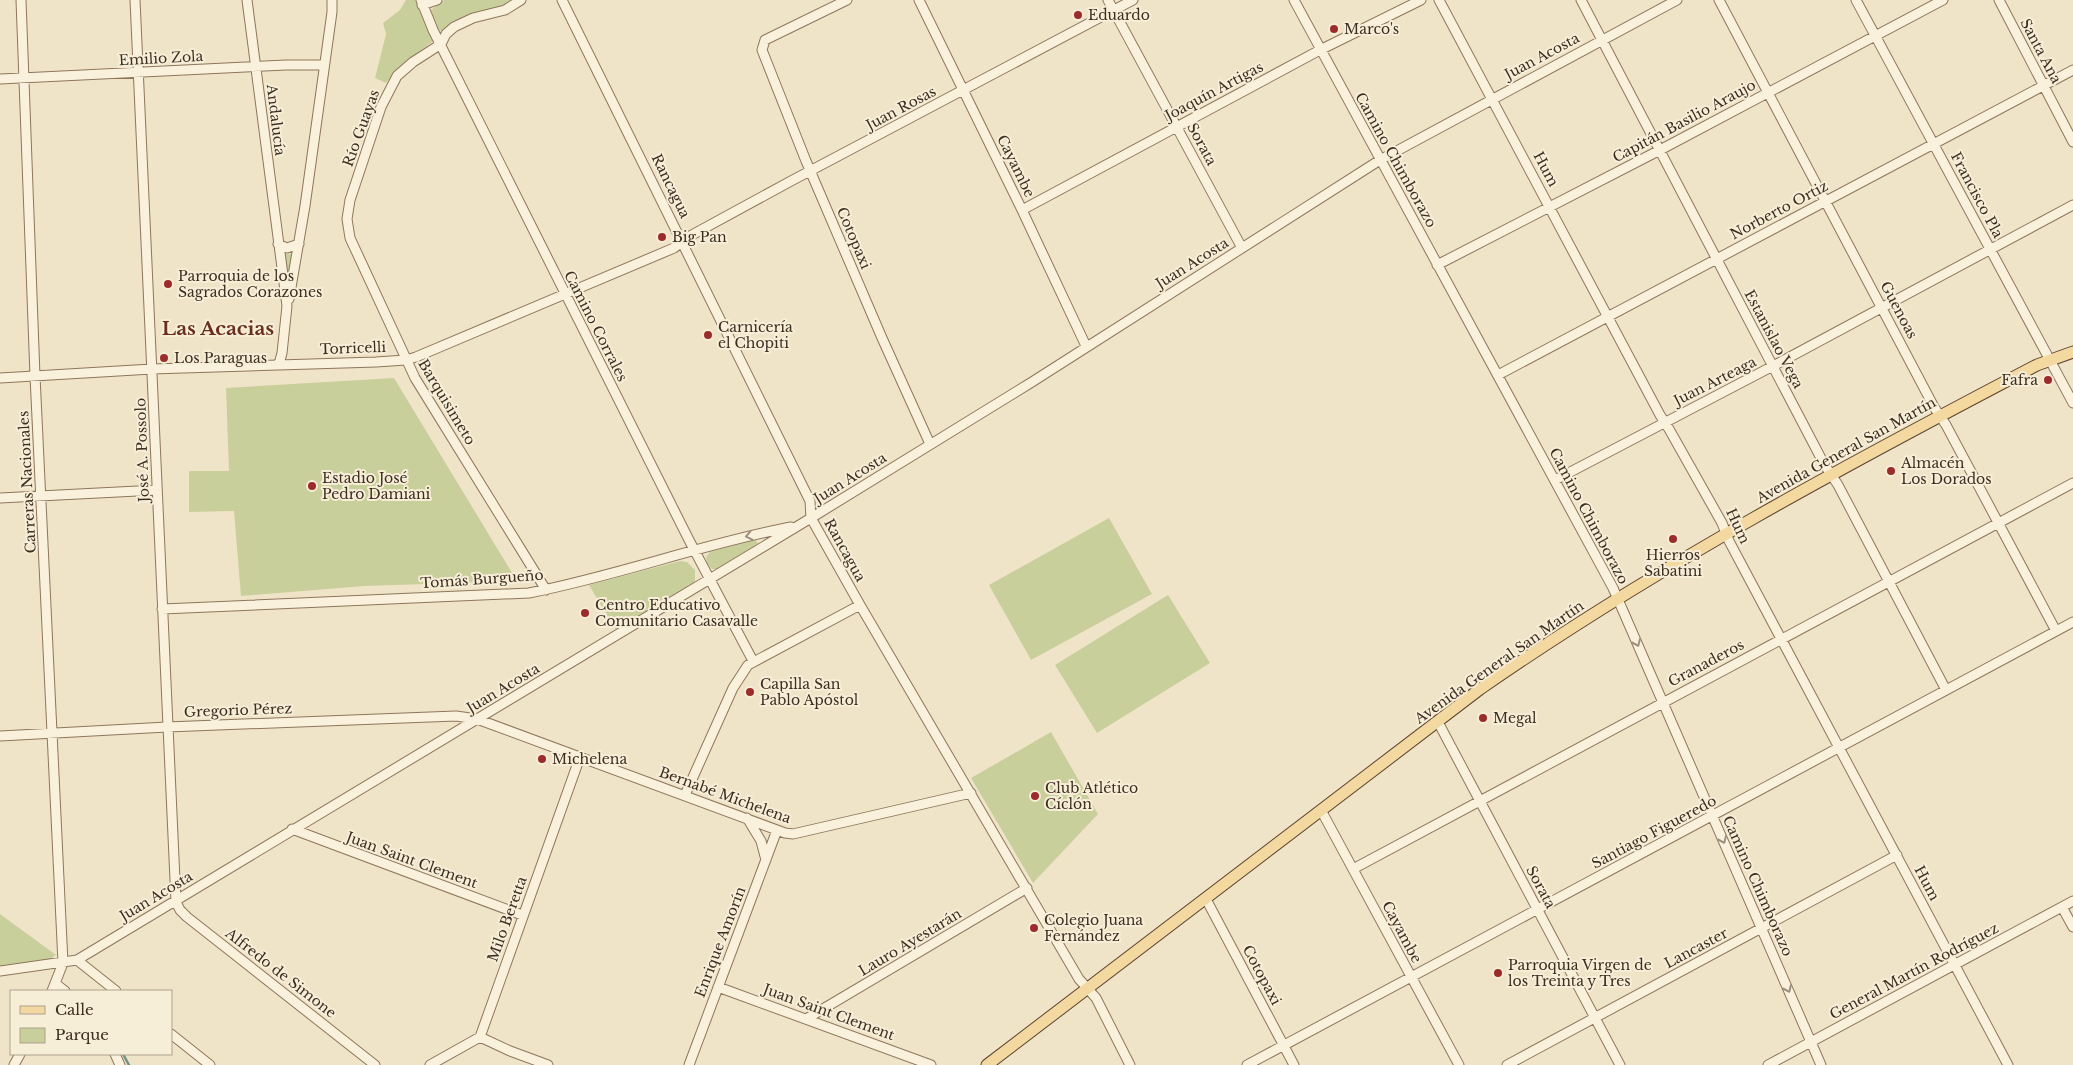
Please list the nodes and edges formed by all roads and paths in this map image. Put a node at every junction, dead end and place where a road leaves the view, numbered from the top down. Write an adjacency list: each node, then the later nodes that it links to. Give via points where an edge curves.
1 (21, 0): 31 (street, Carreras Nacionales)
2 (135, 0): 30 (street, José A. Possolo)
3 (247, 0): 28 (street, Andalucía)
4 (332, 0): 27 (street)
5 (437, 0): 21 (street)
6 (521, 0): 25 (street, Río Guayas, via 496,14 474,18 454,27)
7 (562, 0): 48 (street, Rancagua)
8 (848, 0): 42 (street, Cotopaxi, via 764,40 761,46)
9 (918, 0): 34 (street, Cayambe)
10 (1108, 0): 22 (street, Sorata)
11 (1133, 0): 22 (street, Juan Rosas)
12 (1294, 0): 26 (street, Camino Chimborazo)
13 (1421, 0): 26 (street, Joaquín Artigas)
14 (1439, 0): 36 (street, Hum)
15 (1581, 0): 24 (street, Estanislao Vega)
16 (1677, 0): 24 (street, Juan Acosta)
17 (1719, 0): 35 (street, Guenoas)
18 (1856, 0): 23 (street, Francisco Pla)
19 (1942, 0): 23 (street, Capitán Basilio Araujo)
20 (1998, 0): 33 (street, Santa Ana)
21 (422, 3): 25 (street, Camino Corrales)
22 (1114, 10): 34 (street, Juan Rosas); 37 (street, Sorata)
23 (1876, 36): 35 (street, Capitán Basilio Araujo); 39 (street, Francisco Pla)
24 (1602, 40): 36 (street, Juan Acosta); 40 (street, Estanislao Vega)
25 (440, 44): 47 (street, Río Guayas, via 405,68 390,87 350,200); 55 (street, Camino Corrales)
26 (1320, 50): 37 (street, Joaquín Artigas); 41 (street, Camino Chimborazo)
27 (324, 66): 28 (street, Emilio Zola); 50 (street)
28 (256, 67): 30 (street, Emilio Zola); 49 (street, Andalucía)
29 (2073, 70): 33 (street, Norberto Ortiz)
30 (138, 73): 31 (street, Emilio Zola); 65 (street, José A. Possolo)
31 (25, 78): 32 (street, Emilio Zola); 67 (street, Carreras Nacionales)
32 (0, 79)
33 (2044, 86): 38 (street, Santa Ana); 39 (street, Norberto Ortiz)
34 (964, 90): 42 (street, Juan Rosas); 46 (street, Cayambe)
35 (1768, 92): 40 (street, Capitán Basilio Araujo); 43 (street, Guenoas)
36 (1492, 98): 41 (street, Juan Acosta); 45 (street, Hum)
37 (1177, 126): 46 (street, Joaquín Artigas); 51 (street, Sorata)
38 (2073, 142)
39 (1934, 144): 43 (street, Norberto Ortiz); 52 (street, Francisco Pla)
40 (1660, 150): 45 (street, Capitán Basilio Araujo); 53 (street, Estanislao Vega)
41 (1380, 160): 51 (street, Juan Acosta); 54 (street, Camino Chimborazo)
42 (810, 171): 48 (street, Juan Rosas); 72 (street, Cotopaxi)
43 (1826, 200): 53 (street, Norberto Ortiz); 57 (street, Guenoas)
44 (2073, 205): 52 (street, Juan Arteaga)
45 (1550, 207): 54 (street, Capitán Basilio Araujo); 58 (street, Hum)
46 (1022, 210): 59 (street, Cayambe)
47 (347, 219): 61 (street, Barquisimeto, via 350,238)
48 (683, 241): 55 (street, Torricelli, via 674,248); 79 (street, Rancagua, via 810,501)
49 (278, 244): 50 (street, via 287,248); 56 (street, Andalucía)
50 (299, 244): 56 (street)
51 (1242, 248): 59 (street, Juan Acosta)
52 (1990, 249): 57 (street, Juan Arteaga); 62 (street, Francisco Pla)
53 (1716, 258): 58 (street, Norberto Ortiz); 64 (street, Estanislao Vega)
54 (1437, 265): 66 (street, Camino Chimborazo)
55 (565, 294): 61 (street, Torricelli); 83 (street, Camino Corrales)
56 (287, 306): 63 (street, Andalucía)
57 (1882, 306): 64 (street, Juan Arteaga); 70 (street, Guenoas)
58 (1609, 317): 66 (street, Norberto Ortiz); 71 (street, Hum)
59 (1086, 346): 72 (street, Juan Acosta)
60 (2073, 352): 62 (main road, Avenida General San Martín)
61 (406, 360): 63 (street, Torricelli); 86 (street, Barquisimeto)
62 (2049, 360): 69 (street, Francisco Pla); 70 (main road, Avenida General San Martín)
63 (279, 364): 65 (street, Torricelli)
64 (1773, 366): 71 (street, Juan Arteaga); 73 (street, Estanislao Vega)
65 (152, 369): 67 (street, Torricelli); 76 (street, José A. Possolo)
66 (1498, 375): 74 (street, Camino Chimborazo)
67 (35, 376): 68 (street, Torricelli); 77 (street, Carreras Nacionales)
68 (0, 378)
69 (2073, 403)
70 (1940, 416): 73 (main road, Avenida General San Martín); 80 (street, Guenoas)
71 (1665, 422): 74 (street, Juan Arteaga); 82 (street, Hum)
72 (930, 444): 79 (street, Juan Acosta)
73 (1831, 474): 82 (main road, Avenida General San Martín); 85 (street, Estanislao Vega)
74 (1555, 480): 87 (street, Camino Chimborazo)
75 (2073, 483): 80 (street, Granaderos)
76 (157, 490): 77 (street); 89 (street, José A. Possolo)
77 (41, 496): 78 (street); 99 (street, Carreras Nacionales)
78 (0, 498)
79 (811, 518): 81 (street, Juan Acosta); 88 (street, Rancagua)
80 (1998, 523): 85 (street, Granaderos); 91 (street, Guenoas)
81 (797, 526): 83 (street, Tomás Burgueño, one-way to 83); 84 (street, Juan Acosta)
82 (1726, 533): 87 (main road, Avenida General San Martín); 92 (street, Hum)
83 (694, 549): 84 (street, Camino Corrales); 86 (street, Tomás Burgueño)
84 (710, 580): 93 (street, Camino Corrales); 96 (street, Juan Acosta)
85 (1888, 582): 92 (street, Granaderos); 94 (street, Estanislao Vega)
86 (546, 590): 89 (street, Tomás Burgueño)
87 (1617, 598): 95 (street, Camino Chimborazo, one-way to 95); 97 (main road, Avenida General San Martín, via 1553,639)
88 (860, 605): 93 (street); 103 (street, Rancagua)
89 (162, 609): 98 (street, José A. Possolo)
90 (2073, 622): 91 (street, Santiago Figueredo)
91 (2056, 631): 94 (street, Santiago Figueredo)
92 (1780, 639): 95 (street, Granaderos); 101 (street, Hum)
93 (753, 661): 104 (street, via 733,688)
94 (1946, 690): 101 (street, Santiago Figueredo)
95 (1663, 702): 105 (street, Granaderos); 107 (street, Camino Chimborazo)
96 (477, 719): 98 (street, Gregorio Pérez, via 456,716); 102 (street, Bernabé Michelena); 109 (street, Juan Acosta)
97 (1438, 722): 105 (street, Sorata); 106 (main road, Avenida General San Martín)
98 (168, 727): 99 (street, Gregorio Pérez); 116 (street, José A. Possolo)
99 (52, 734): 100 (street, Gregorio Pérez); 124 (street, Carreras Nacionales)
100 (0, 736)
101 (1839, 748): 107 (street, Santiago Figueredo); 111 (street, Hum)
102 (580, 757): 104 (street, Bernabé Michelena); 120 (street, Milo Beretta)
103 (971, 793): 110 (street, Bernabé Michelena, via 799,833); 114 (street, Rancagua)
104 (685, 795): 108 (street, Bernabé Michelena)
105 (1480, 801): 113 (street, Granaderos); 119 (street, Sorata)
106 (1322, 812): 113 (street, Cayambe); 115 (main road, Avenida General San Martín)
107 (1712, 816): 119 (street, Santiago Figueredo); 122 (street, Camino Chimborazo, one-way to 122)
108 (747, 818): 110 (street, Bernabé Michelena); 112 (street, via 761,841)
109 (292, 829): 116 (street, Juan Acosta); 120 (street, Juan Saint Clement)
110 (777, 830): 112 (street, Enrique Amorín)
111 (1897, 855): 122 (street, Lancaster); 125 (street, Hum)
112 (766, 860): 128 (street, Enrique Amorín)
113 (1353, 869): 127 (street, Cayambe)
114 (1027, 888): 130 (street, Rancagua, via 1078,978); 133 (street, Lauro Ayestarán)
115 (1206, 899): 130 (main road, Avenida General San Martín); 137 (street, Cotopaxi)
116 (176, 900): 123 (street, Juan Acosta); 139 (street, Alfredo de Simone, via 187,917)
117 (2073, 901): 118 (street, General Martín Rodríguez)
118 (2062, 907): 121 (street); 125 (street, General Martín Rodríguez)
119 (1538, 910): 127 (street, Santiago Figueredo); 132 (street, Sorata)
120 (522, 915): 135 (street, Milo Beretta)
121 (2073, 927)
122 (1762, 929): 132 (street, Lancaster); 136 (street, Camino Chimborazo, one-way to 136)
123 (77, 960): 124 (street, Juan Acosta); 131 (street)
124 (62, 963): 126 (street, Juan Acosta); 129 (street)
125 (1955, 964): 136 (street, General Martín Rodríguez); 153 (street, Hum)
126 (0, 971)
127 (1411, 977): 137 (street, Santiago Figueredo); 148 (street, Cayambe)
128 (718, 987): 133 (street, Juan Saint Clement); 142 (street, Enrique Amorín)
129 (54, 988)
130 (1088, 989): 144 (main road, Avenida General San Martín); 145 (street, Rancagua, via 1096,998)
131 (115, 990)
132 (1595, 1018): 149 (street, Lancaster); 150 (street, Sorata)
133 (806, 1019): 143 (street, Juan Saint Clement)
134 (172, 1035): 138 (street)
135 (480, 1036): 140 (street); 141 (street)
136 (1811, 1042): 151 (street, General Martín Rodríguez); 152 (street, Camino Chimborazo)
137 (1284, 1045): 146 (street, Santiago Figueredo); 147 (street, Cotopaxi)
138 (210, 1065)
139 (375, 1065)
140 (430, 1065)
141 (548, 1065)
142 (689, 1065)
143 (931, 1065)
144 (987, 1065)
145 (1130, 1065)
146 (1247, 1065)
147 (1294, 1065)
148 (1459, 1065)
149 (1507, 1065)
150 (1620, 1065)
151 (1768, 1065)
152 (1821, 1065)
153 (2008, 1065)

